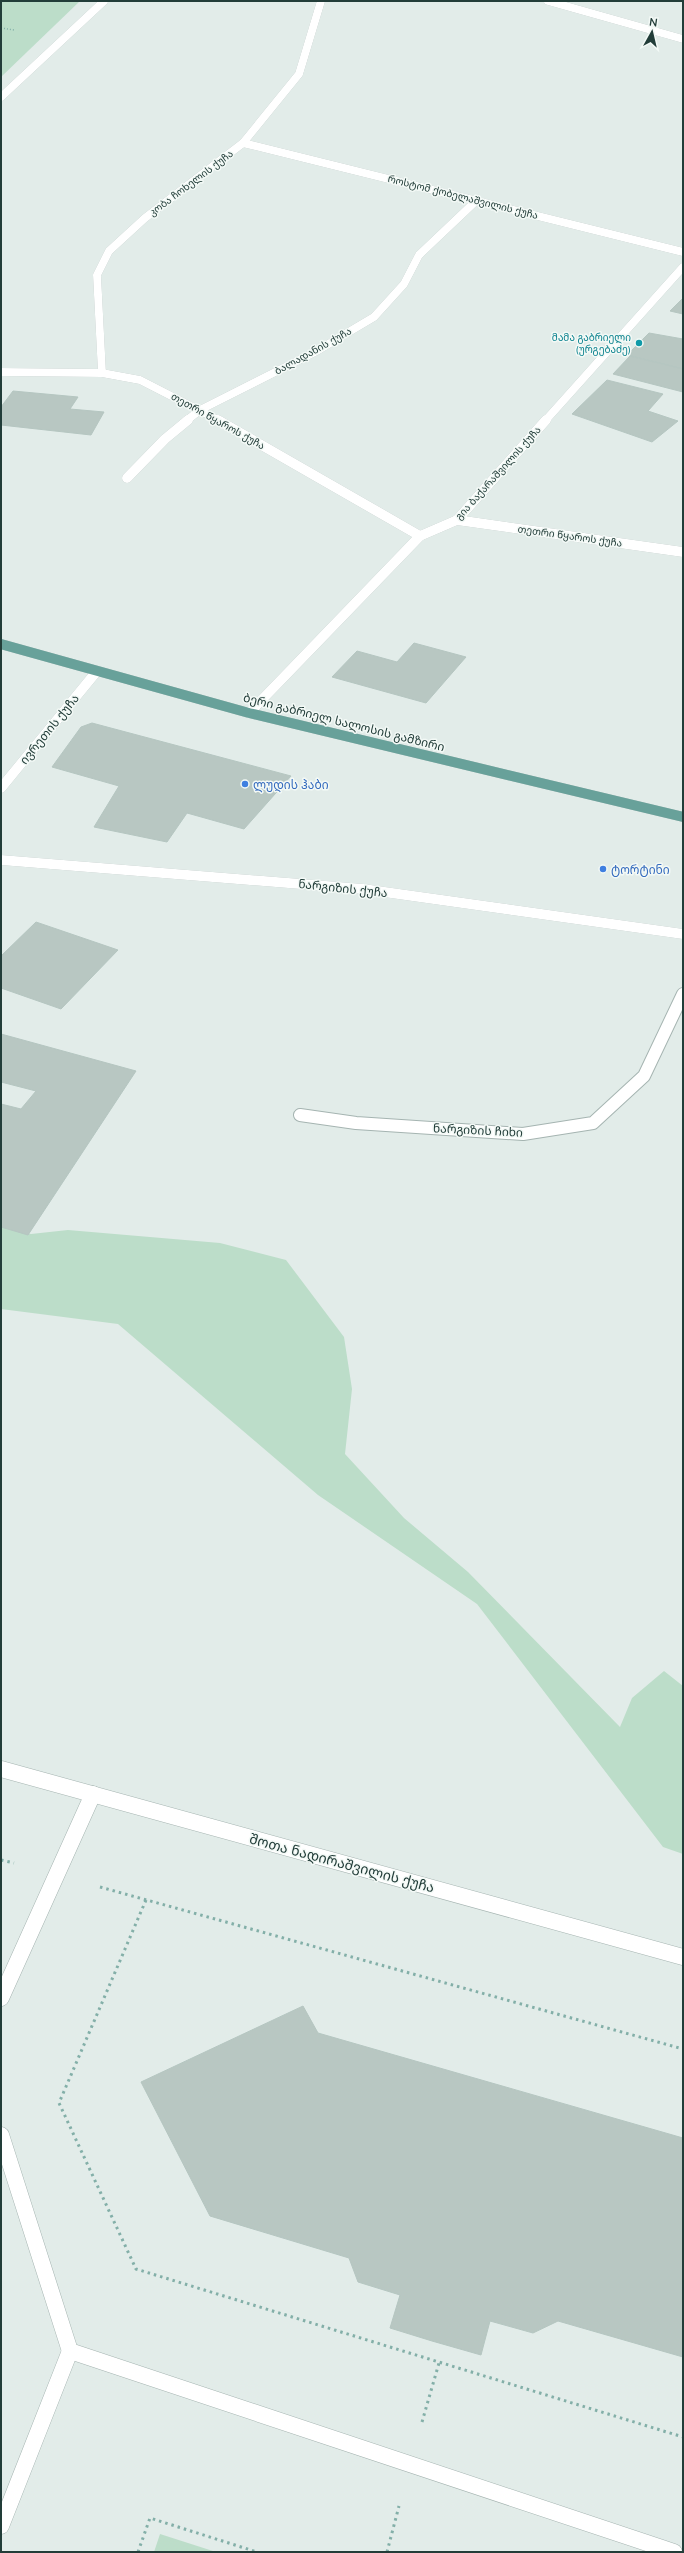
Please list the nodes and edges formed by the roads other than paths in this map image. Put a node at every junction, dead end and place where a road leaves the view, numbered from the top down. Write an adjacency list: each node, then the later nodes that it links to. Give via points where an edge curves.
1 (104, 1): 5 (street)
2 (321, 1): 6 (street, კობა ჩოხელის ქუჩა, via 299,74)
3 (548, 1): 4 (street)
4 (683, 39)
5 (1, 97)
6 (244, 143): 7 (street, როსტომ ქობელაშვილის ქუჩა); 10 (street, კობა ჩოხელის ქუჩა, via 145,218 110,252 97,274)
7 (477, 200): 8 (street, როსტომ ქობელაშვილის ქუჩა); 12 (street, ბალადანის ქუჩა, via 419,256 404,284 374,317 315,352)
8 (683, 252)
9 (683, 267): 14 (street, გია ბაქარაშვილის ქუჩა)
10 (102, 373): 11 (street, თეთრი წყაროს ქუჩა); 12 (street, თეთრი წყაროს ქუჩა, via 140,380)
11 (2, 374)
12 (200, 410): 13 (street, ბალადანის ქუჩა, via 165,439); 15 (street, თეთრი წყაროს ქუჩა)
13 (127, 478)
14 (457, 520): 15 (street, გია ბაქარაშვილის ქუჩა); 16 (street, თეთრი წყაროს ქუჩა)
15 (420, 536): 19 (street, გია ბაქარაშვილის ქუჩა)
16 (683, 552)
17 (1, 644): 18 (main road, ბერი გაბრიელ სალოსის გამზირი)
18 (97, 670): 19 (main road, ბერი გაბრიელ სალოსის გამზირი); 20 (street, ივრეთის ქუჩა)
19 (249, 713): 21 (main road, ბერი გაბრიელ სალოსის გამზირი)
20 (1, 788)
21 (683, 817)
22 (1, 860): 23 (street, ნარგიზის ქუჩა, via 363,889)
23 (683, 934)
24 (683, 994): 25 (street, ნარგიზის ჩიხი, via 644,1076 593,1123 523,1134 356,1123)
25 (300, 1115)
26 (1, 1769): 27 (street, შოთა ნადირაშვილის ქუჩა)
27 (93, 1794): 28 (street, შოთა ნადირაშვილის ქუჩა); 29 (street)
28 (683, 1957)
29 (1, 1998)
30 (1, 2135): 31 (street)
31 (70, 2351): 32 (street); 33 (street)
32 (1, 2526)
33 (674, 2552)

